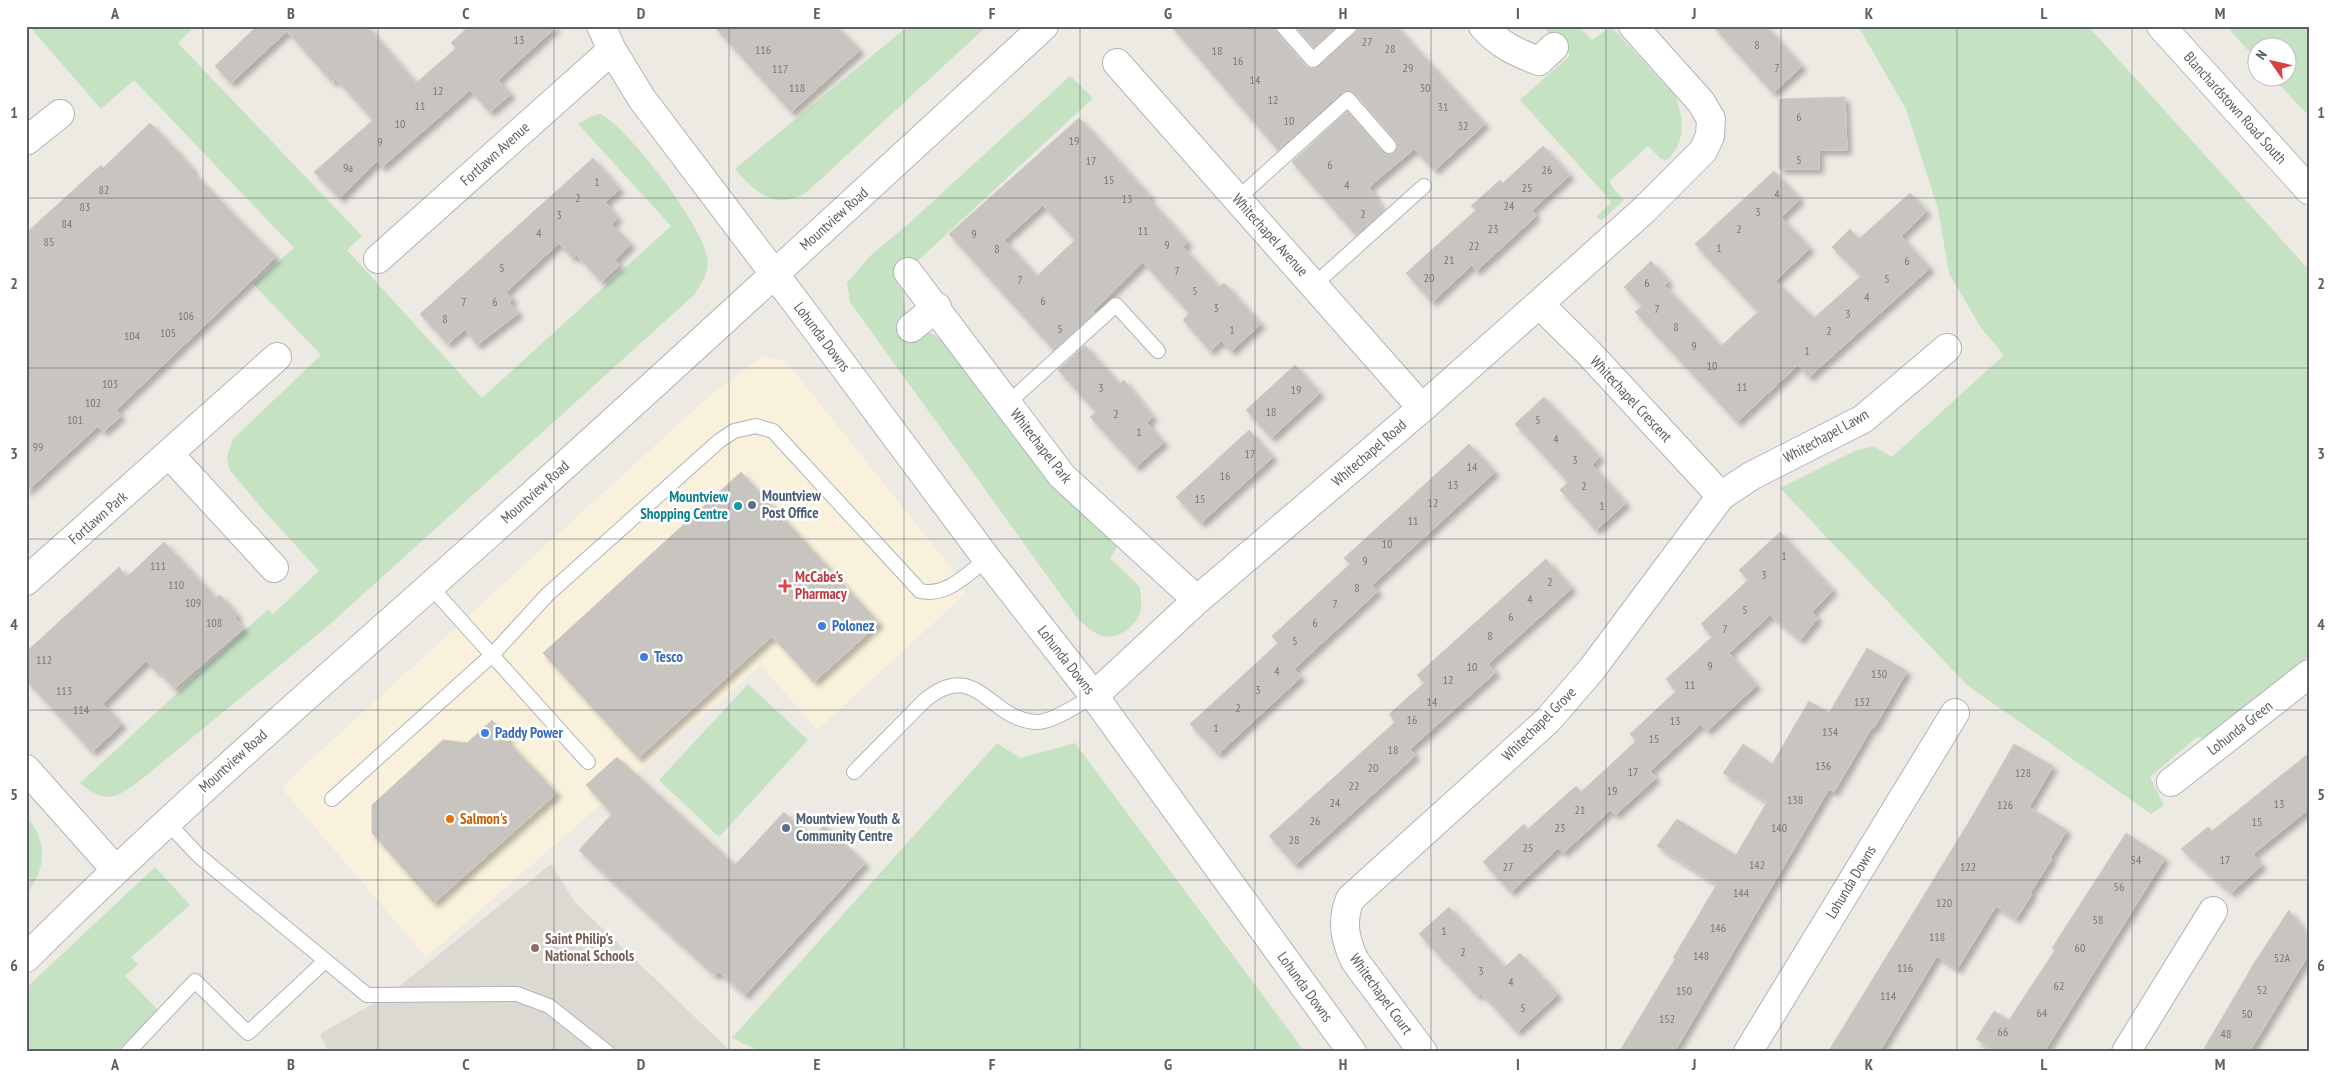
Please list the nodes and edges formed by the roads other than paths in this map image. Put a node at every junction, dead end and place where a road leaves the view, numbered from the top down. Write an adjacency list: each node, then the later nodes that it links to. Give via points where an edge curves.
1 (1044, 26): 18 (street, Mountview Road)
2 (1283, 26): 3 (lane, via 1313,60)
3 (1350, 26)
4 (1483, 26): 8 (street, via 1494,39 1518,54 1539,61)
5 (1634, 26): 20 (street, Whitechapel Road, via 1701,102 1711,119 1710,136 1702,151 1644,210)
6 (2161, 26): 14 (street, Blanchardstown Road South)
7 (606, 38): 16 (street, Fortlawn Avenue); 18 (street, Fortlawn Avenue, via 642,100)
8 (1554, 47)
9 (1117, 63): 15 (street, Whitechapel Avenue)
10 (60, 114): 11 (street)
11 (26, 141)
12 (1389, 146): 15 (lane, via 1348,98)
13 (1424, 186): 19 (lane)
14 (2309, 190)
15 (1237, 199): 19 (street, Whitechapel Avenue)
16 (378, 259)
17 (908, 272): 21 (street, Whitechapel Park)
18 (774, 273): 30 (street, Lohunda Downs); 33 (street, Mountview Road)
19 (1314, 284): 27 (street, Whitechapel Avenue)
20 (1539, 304): 27 (street, Whitechapel Road); 29 (street, Whitechapel Crescent, via 1588,352)
21 (936, 307): 22 (street); 26 (street, Whitechapel Park)
22 (912, 328)
23 (1947, 348): 29 (street, Whitechapel Lawn, via 1862,419 1750,476)
24 (1158, 351): 26 (lane, via 1116,304)
25 (277, 357): 28 (street, Fortlawn Park)
26 (1008, 404): 34 (street, Whitechapel Park, via 1062,476)
27 (1422, 408): 34 (street, Whitechapel Road)
28 (170, 455): 31 (street); 32 (street, Fortlawn Park)
29 (1721, 496): 47 (street, Whitechapel Grove, via 1592,669 1548,720 1350,899 1344,914)
30 (987, 560): 35 (lane, via 944,590 920,591 788,446 773,432 756,426 734,431 719,441 547,595); 37 (street, Lohunda Downs)
31 (274, 568)
32 (26, 582)
33 (430, 586): 35 (lane); 44 (street, Mountview Road)
34 (1197, 600): 37 (street, Whitechapel Road)
35 (492, 655): 39 (lane); 43 (lane)
36 (2309, 674): 42 (street, Lohunda Green)
37 (1094, 696): 41 (lane, via 1040,722 1021,720 966,686 951,685 925,700); 52 (street, Lohunda Downs)
38 (1955, 713): 54 (street, Lohunda Downs)
39 (588, 762)
40 (26, 769): 45 (street)
41 (854, 772)
42 (2171, 782)
43 (332, 799)
44 (166, 822): 45 (street, Mountview Road); 49 (lane, via 198,855)
45 (115, 869): 48 (street, Mountview Road)
46 (2214, 910): 55 (street)
47 (1346, 932): 53 (street, Whitechapel Court, via 1348,947 1355,961)
48 (26, 958)
49 (326, 961): 50 (lane, via 248,1033 195,981); 51 (lane, via 367,995 517,994 533,999 549,1006)
50 (128, 1052)
51 (607, 1052)
52 (1352, 1052)
53 (1423, 1052)
54 (1748, 1052)
55 (2126, 1052)

